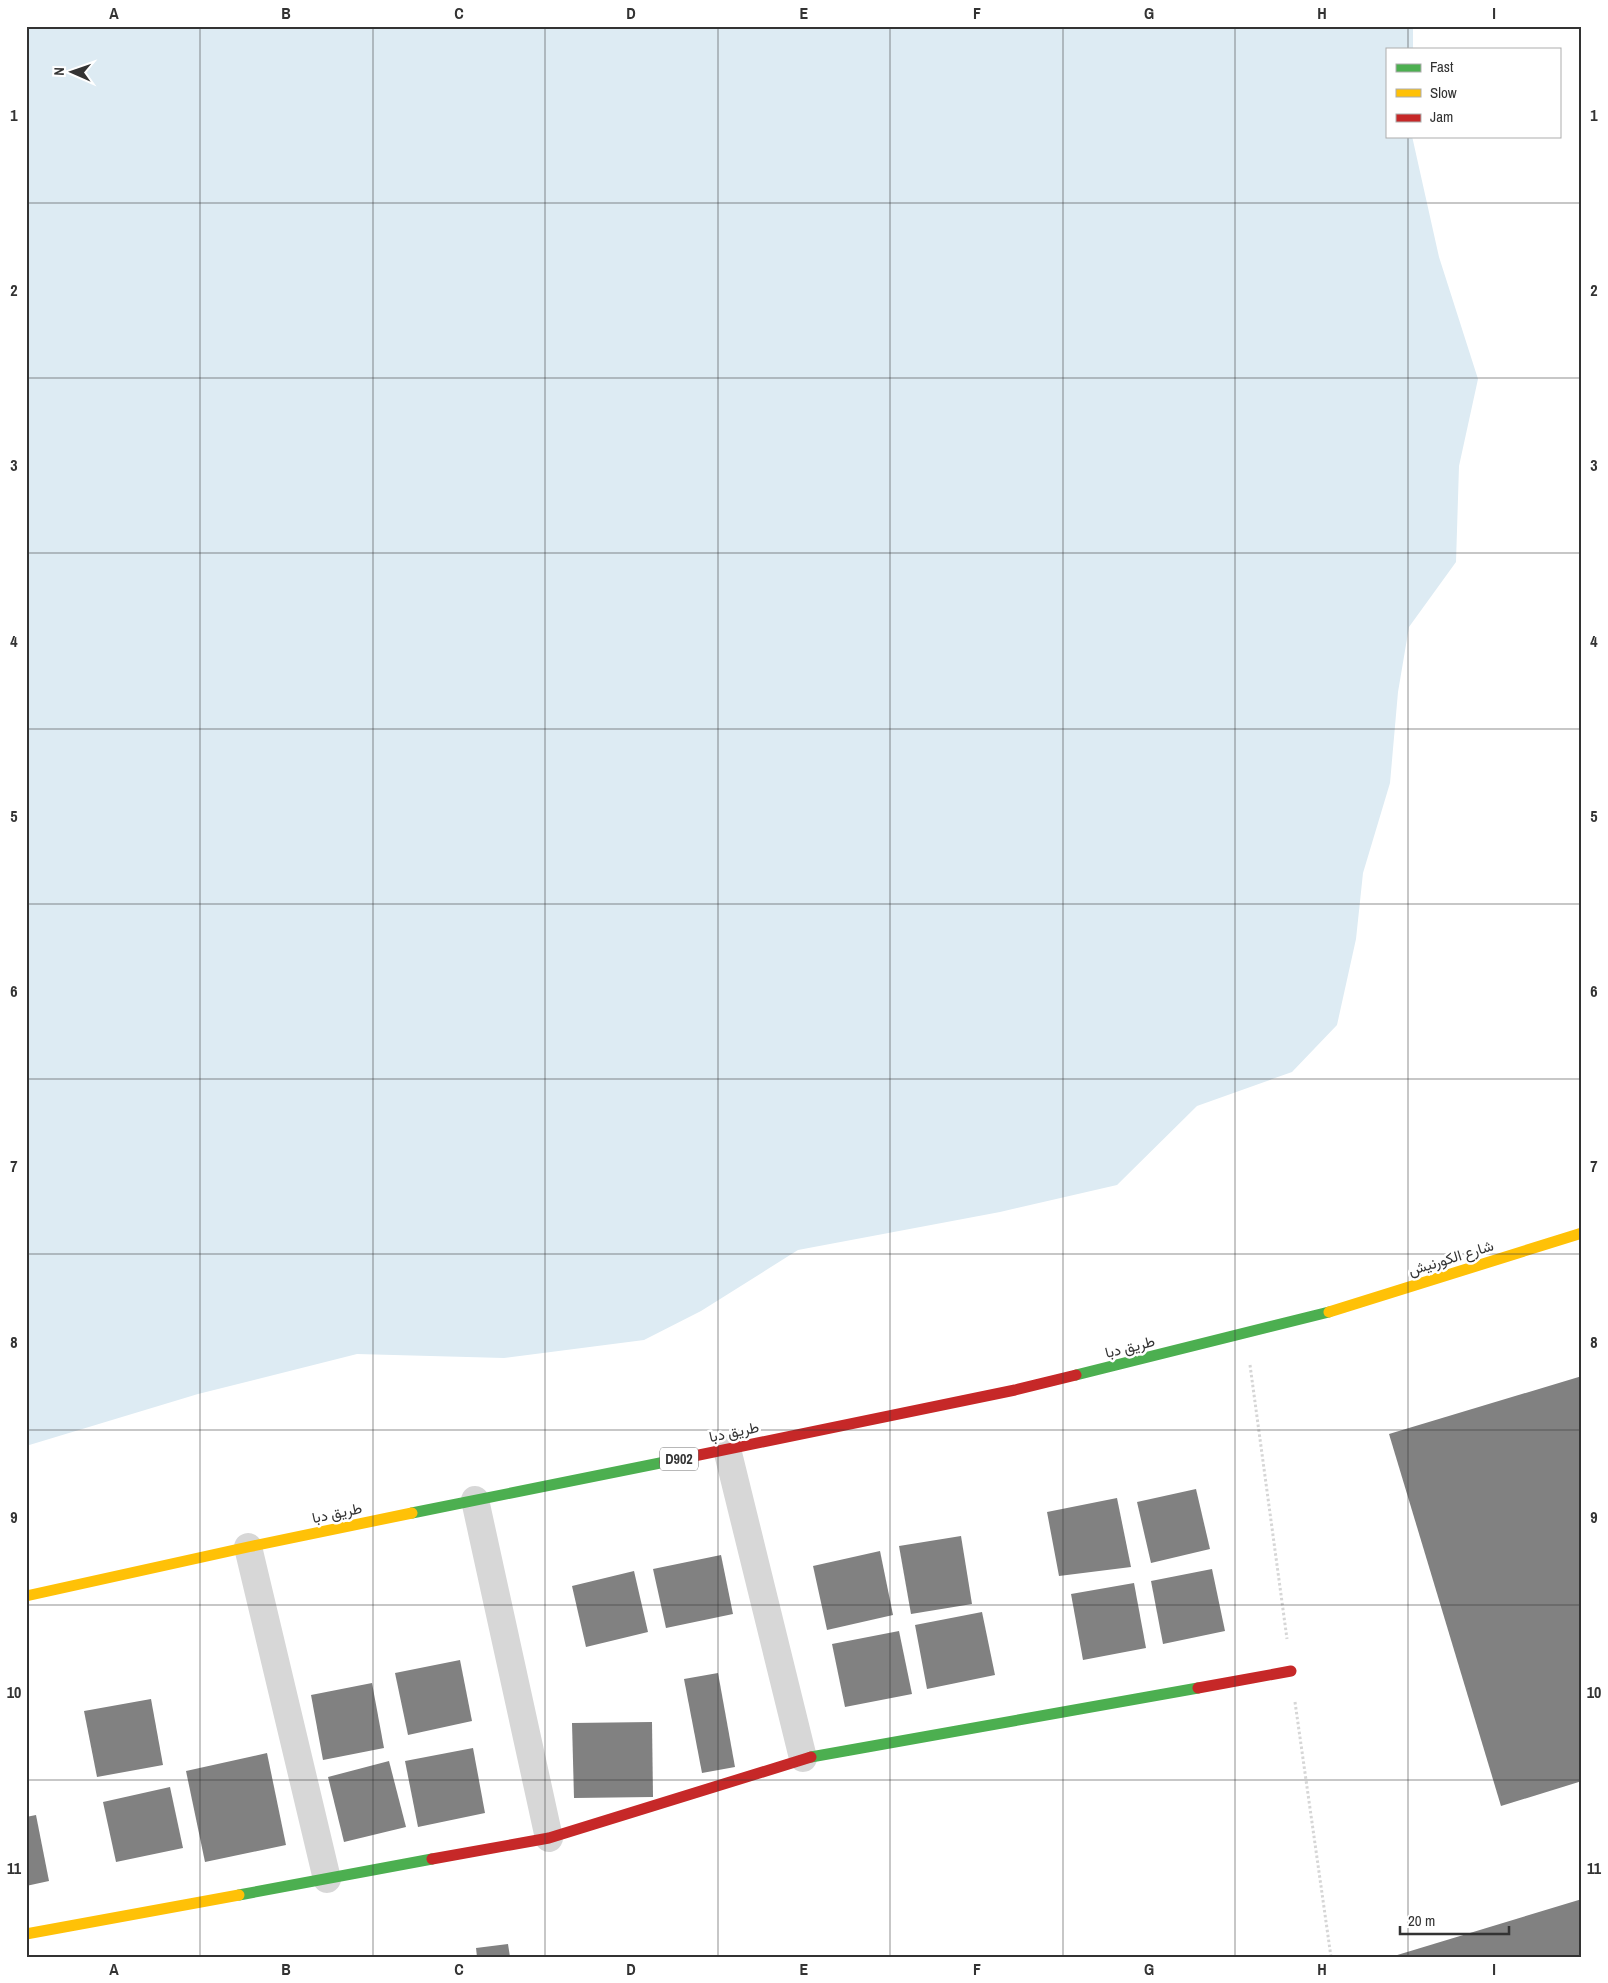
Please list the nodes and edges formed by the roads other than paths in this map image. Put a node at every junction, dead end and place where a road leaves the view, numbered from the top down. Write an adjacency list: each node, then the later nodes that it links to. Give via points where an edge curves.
1 (1582, 1233): 2 (main road, شارع الكورنيش)
2 (1328, 1312): 3 (main road, طريق دبا / D902, via 1015,1390)
3 (727, 1449): 4 (main road, طريق دبا / D902); 8 (street)
4 (475, 1500): 5 (main road, طريق دبا / D902); 9 (street)
5 (248, 1547): 6 (main road, طريق دبا / D902); 10 (street)
6 (26, 1596)
7 (1291, 1671): 8 (main road)
8 (803, 1758): 9 (main road)
9 (549, 1838): 10 (main road)
10 (327, 1879): 11 (main road)
11 (26, 1934)

